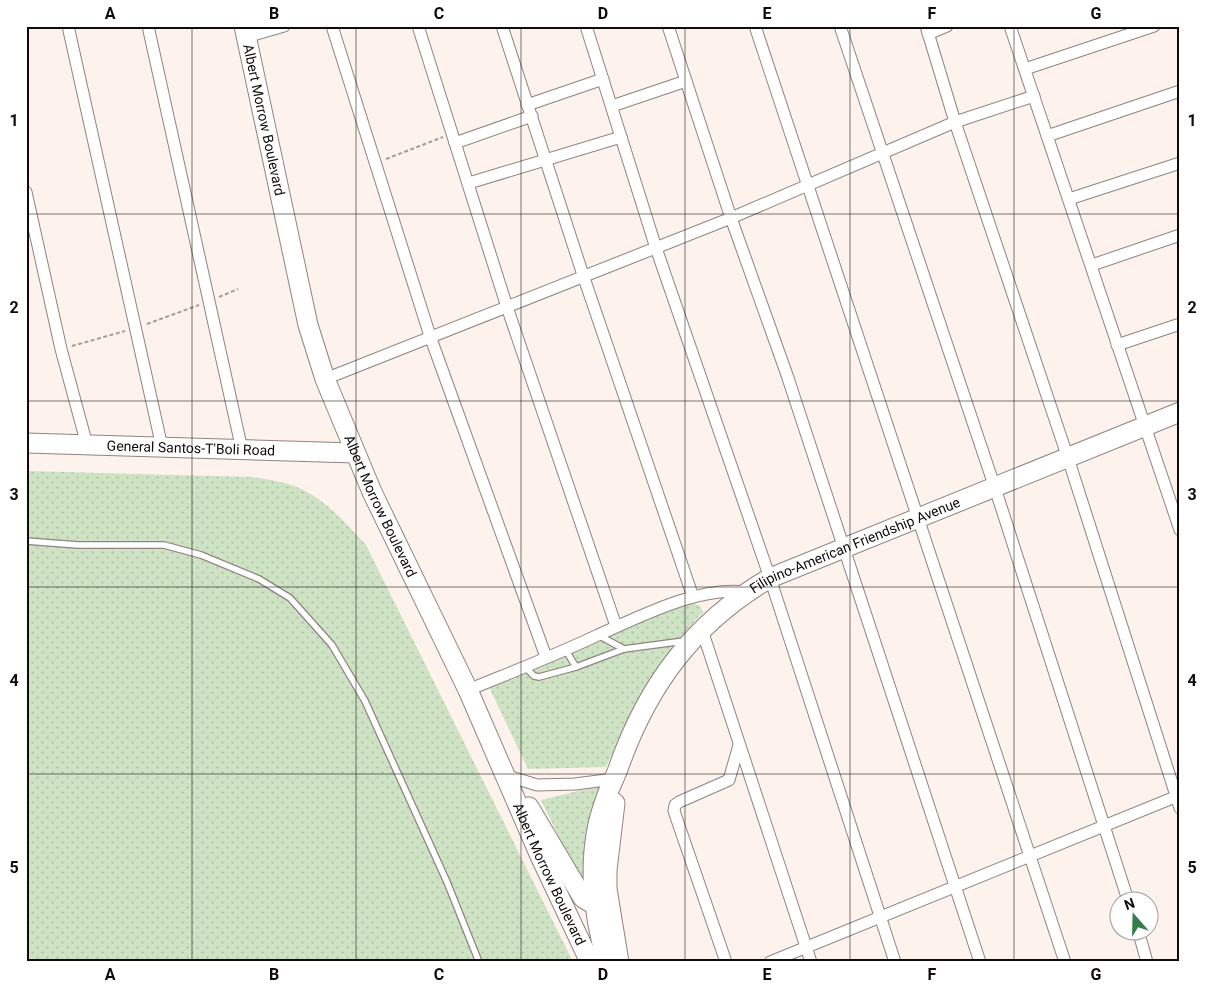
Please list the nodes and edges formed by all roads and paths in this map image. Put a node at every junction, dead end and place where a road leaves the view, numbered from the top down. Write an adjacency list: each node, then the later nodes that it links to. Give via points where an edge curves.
1 (68, 26): 45 (street)
2 (148, 26): 42 (street)
3 (284, 26): 15 (street)
4 (332, 26): 31 (street)
5 (418, 26): 27 (street)
6 (502, 26): 21 (street)
7 (586, 26): 17 (street)
8 (668, 26): 18 (street)
9 (755, 26): 33 (street)
10 (840, 26): 28 (street)
11 (947, 26): 14 (street)
12 (1010, 26): 16 (street)
13 (1154, 26): 16 (street)
14 (927, 30): 24 (street)
15 (245, 32): 49 (main road, Albert Morrow Boulevard, via 308,325)
16 (1024, 69): 20 (street)
17 (603, 79): 21 (street); 22 (street)
18 (686, 81): 22 (street); 36 (street)
19 (1180, 91): 25 (street)
20 (1034, 96): 24 (street); 25 (street)
21 (527, 105): 23 (street)
22 (612, 106): 26 (street)
23 (532, 116): 27 (street); 29 (street)
24 (955, 122): 28 (street); 57 (street)
25 (1047, 136): 35 (street)
26 (621, 137): 29 (street); 38 (street)
27 (453, 139): 31 (path); 32 (street)
28 (881, 154): 33 (street); 58 (street)
29 (545, 158): 32 (street); 40 (street)
30 (1180, 163): 35 (street)
31 (375, 164): 46 (street)
32 (469, 183): 43 (street)
33 (808, 184): 36 (street); 59 (street)
34 (26, 192): 48 (street)
35 (1069, 199): 39 (street)
36 (731, 218): 38 (street); 62 (street)
37 (1180, 235): 39 (street)
38 (656, 248): 40 (street); 63 (street)
39 (1092, 265): 47 (street)
40 (583, 275): 43 (street); 65 (street)
41 (238, 289): 42 (path)
42 (209, 301): 45 (path); 55 (street)
43 (507, 306): 46 (street); 66 (street)
44 (1180, 324): 47 (street)
45 (135, 328): 48 (path); 54 (street)
46 (430, 336): 49 (street); 71 (street)
47 (1117, 345): 51 (street)
48 (61, 349): 53 (street)
49 (325, 379): 56 (main road, Albert Morrow Boulevard)
50 (1180, 412): 51 (main road, Filipino-American Friendship Avenue)
51 (1146, 426): 57 (main road, Filipino-American Friendship Avenue); 60 (street)
52 (26, 444): 53 (main road, General Santos-T'Boli Road)
53 (87, 445): 54 (main road, General Santos-T'Boli Road)
54 (162, 448): 55 (main road, General Santos-T'Boli Road)
55 (242, 450): 56 (main road, General Santos-T'Boli Road)
56 (355, 453): 74 (main road, Albert Morrow Boulevard)
57 (1068, 458): 58 (main road, Filipino-American Friendship Avenue); 78 (street)
58 (994, 488): 59 (main road, Filipino-American Friendship Avenue); 81 (street)
59 (919, 517): 62 (main road, Filipino-American Friendship Avenue); 83 (street)
60 (1180, 530)
61 (26, 541): 90 (lane, via 164,545 201,555 259,579 290,598 336,651 365,701 443,872)
62 (844, 548): 63 (main road, Filipino-American Friendship Avenue); 84 (street)
63 (770, 578): 64 (main road, Filipino-American Friendship Avenue); 87 (street)
64 (746, 592): 65 (street, via 718,590); 68 (main road, Filipino-American Friendship Avenue)
65 (694, 597): 66 (street)
66 (616, 626): 67 (street)
67 (598, 635): 69 (street); 70 (lane)
68 (697, 635): 70 (lane); 75 (street); 77 (main road, Filipino-American Friendship Avenue, via 647,700)
69 (565, 649): 71 (street); 73 (lane)
70 (624, 649): 73 (lane)
71 (546, 657): 72 (street)
72 (525, 667): 73 (lane, via 539,677); 74 (street)
73 (576, 667)
74 (468, 690): 76 (main road, Albert Morrow Boulevard)
75 (739, 745): 89 (street); 94 (street, via 729,780 679,802 674,811)
76 (505, 775): 77 (street, via 537,785); 79 (main road, Albert Morrow Boulevard)
77 (614, 779): 86 (main road, Filipino-American Friendship Avenue, via 615,804)
78 (1178, 796): 80 (street); 81 (street)
79 (516, 799): 82 (main road, Albert Morrow Boulevard); 86 (main road, via 528,805 583,898)
80 (1180, 808)
81 (1105, 825): 83 (street); 85 (street)
82 (540, 856): 86 (main road, via 548,858 573,907 582,913); 91 (main road, Albert Morrow Boulevard)
83 (1030, 857): 84 (street); 99 (street)
84 (955, 886): 87 (street); 98 (street)
85 (1125, 890)
86 (602, 905): 92 (main road, Filipino-American Friendship Avenue); 93 (main road, Filipino-American Friendship Avenue)
87 (879, 917): 89 (street); 97 (street)
88 (1141, 940): 100 (street)
89 (806, 947): 95 (street); 96 (street)
90 (478, 962)
91 (590, 962)
92 (607, 962)
93 (619, 962)
94 (726, 962)
95 (770, 962)
96 (811, 962)
97 (895, 962)
98 (980, 962)
99 (1065, 962)
100 (1147, 962)

